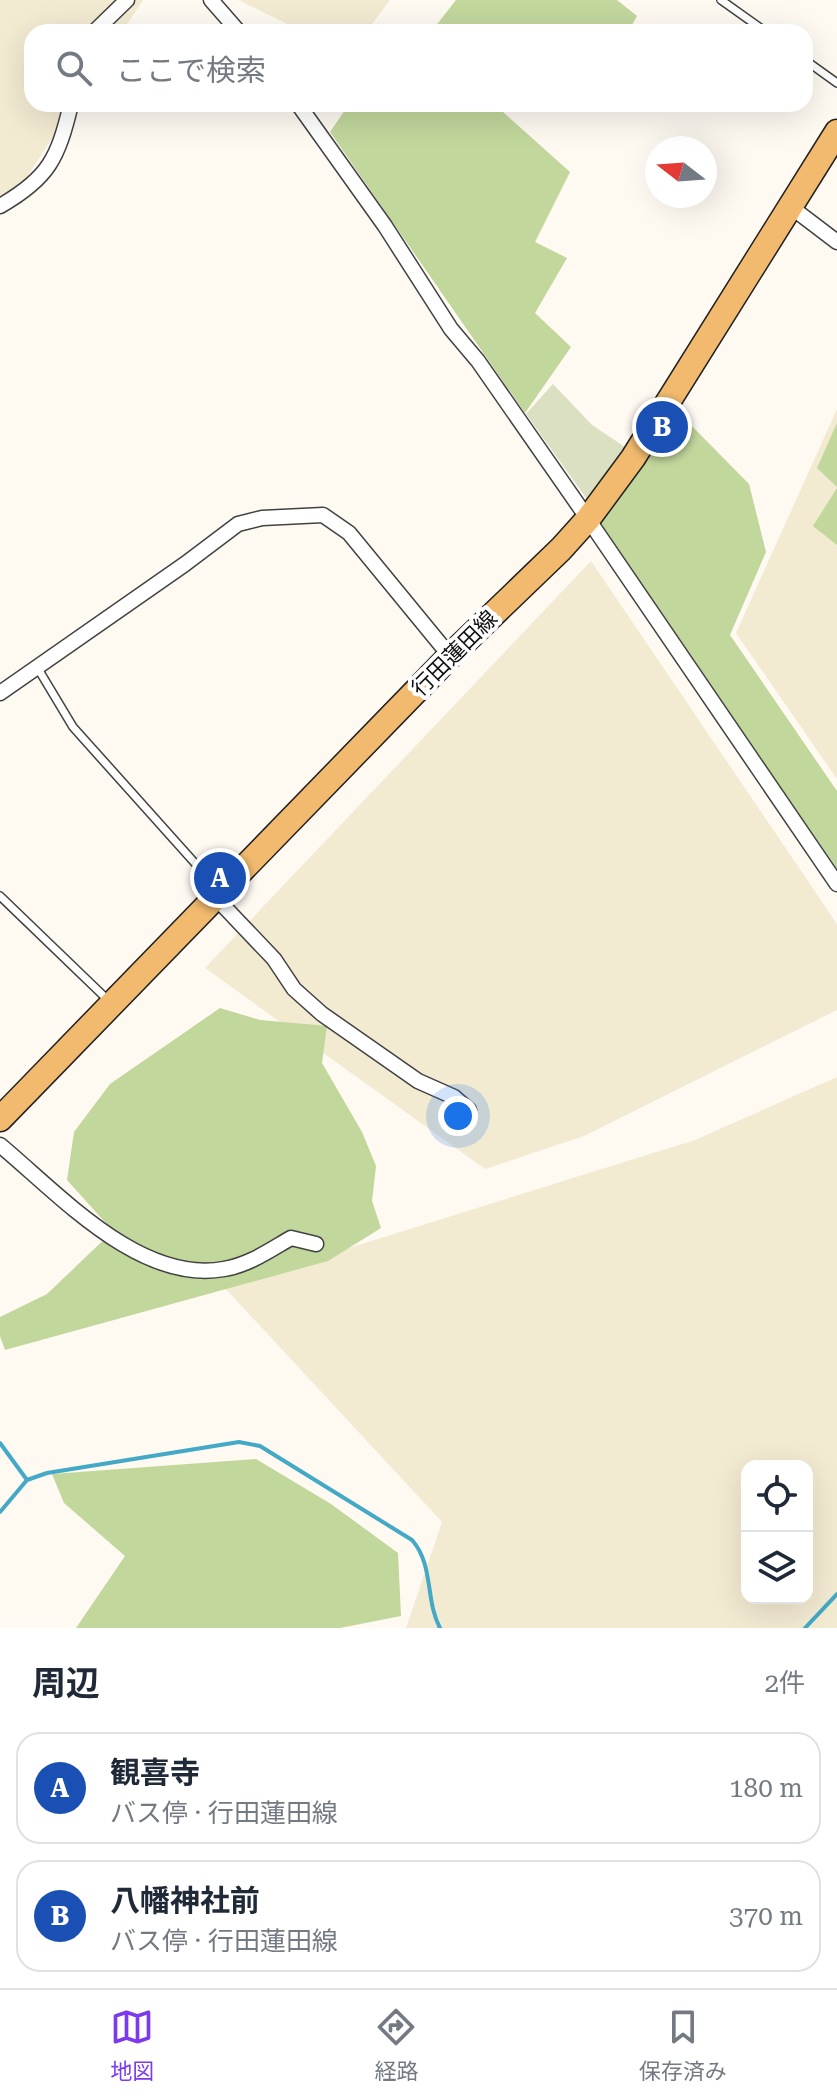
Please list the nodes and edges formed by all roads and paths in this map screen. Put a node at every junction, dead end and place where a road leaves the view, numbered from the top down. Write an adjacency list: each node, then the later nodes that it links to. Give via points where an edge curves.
1 (127, 0): 4 (street)
2 (211, 0): 5 (street)
3 (721, 0): 6 (lane)
4 (102, 24)
5 (232, 24)
6 (755, 24)
7 (813, 66): 8 (lane)
8 (837, 83)
9 (69, 112): 12 (street, via 55,157 26,191)
10 (304, 112): 15 (street)
11 (837, 132): 13 (main road, 行田蓮田線)
12 (0, 206)
13 (791, 207): 14 (street); 15 (main road, 行田蓮田線, via 633,458)
14 (837, 242)
15 (588, 519): 16 (main road, 行田蓮田線); 19 (street)
16 (450, 656): 17 (street, via 349,533 323,515 238,524); 20 (main road, 行田蓮田線)
17 (37, 667): 18 (street); 20 (lane, via 73,727)
18 (0, 693)
19 (837, 884)
20 (218, 895): 22 (main road, 行田蓮田線); 23 (street, via 294,989 322,1014)
21 (0, 896): 22 (lane)
22 (112, 1003): 24 (main road, 行田蓮田線)
23 (469, 1110)
24 (0, 1119)
25 (0, 1145): 26 (street, via 113,1239 169,1266 225,1269 291,1238)
26 (316, 1244)

